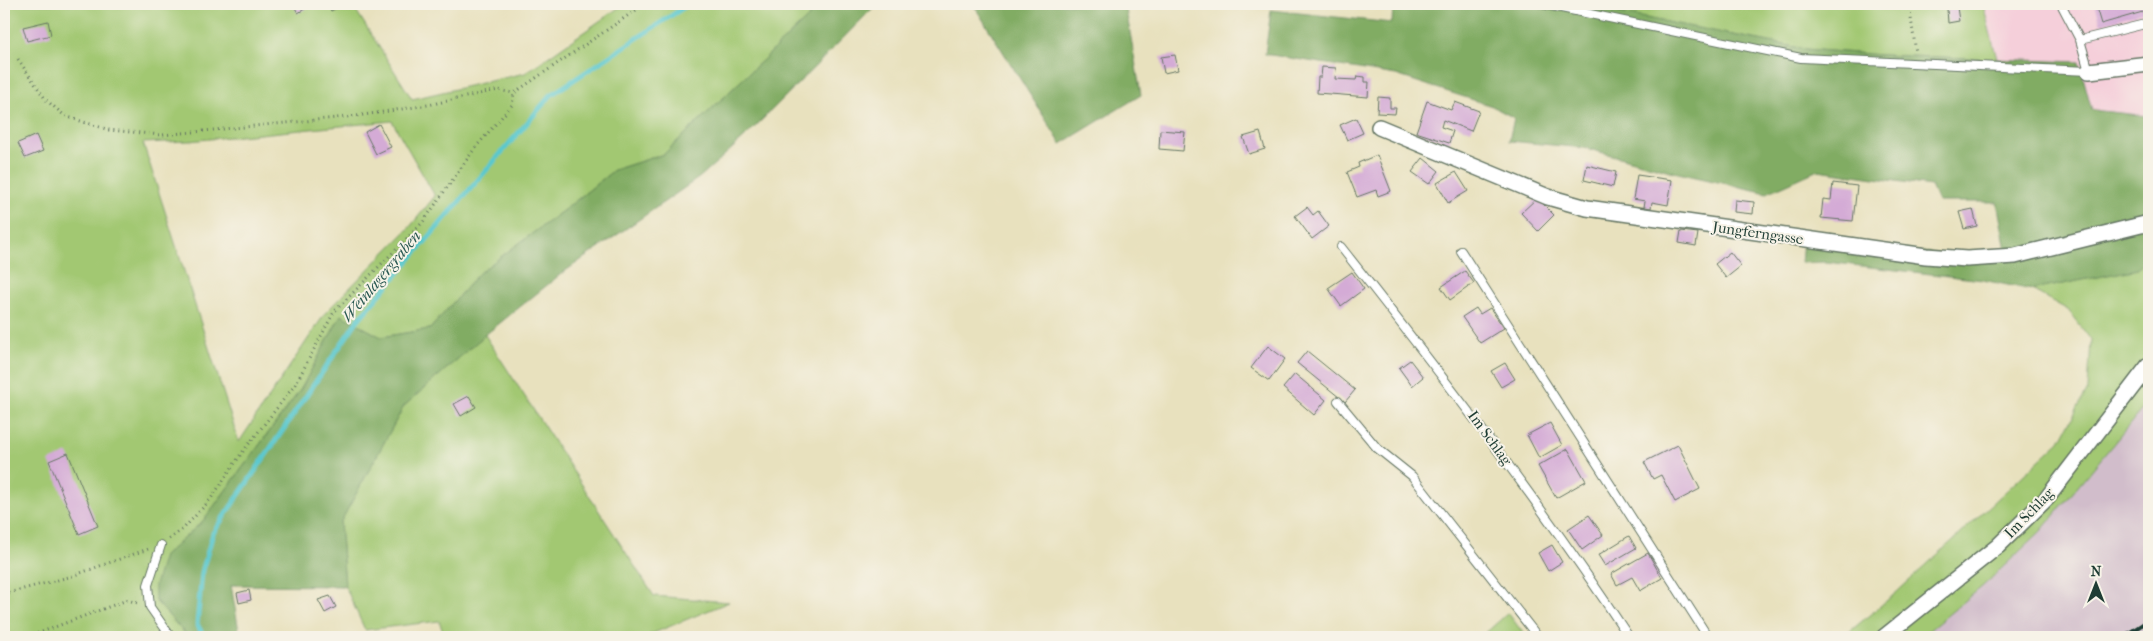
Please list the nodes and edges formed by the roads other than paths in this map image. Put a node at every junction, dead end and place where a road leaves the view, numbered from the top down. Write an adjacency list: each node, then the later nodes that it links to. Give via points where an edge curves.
1 (1542, 4): 6 (lane, via 1801,58)
2 (2061, 4): 4 (lane)
3 (2149, 23): 4 (lane)
4 (2080, 40): 6 (lane)
5 (2149, 64): 6 (street)
6 (2089, 71)
7 (1379, 127): 8 (street, Jungferngasse, via 1548,197 1586,208 1926,256 1967,259 2015,256)
8 (2149, 223)
9 (1341, 246): 16 (lane, Im Schlag, via 1572,551)
10 (1461, 250): 17 (lane)
11 (2149, 365): 18 (street, Im Schlag, via 2046,498 1998,546)
12 (1338, 401): 15 (lane, via 1377,448 1412,476)
13 (161, 545): 14 (lane, via 148,585 150,608)
14 (171, 637)
15 (1538, 637)
16 (1629, 637)
17 (1708, 637)
18 (1884, 637)

